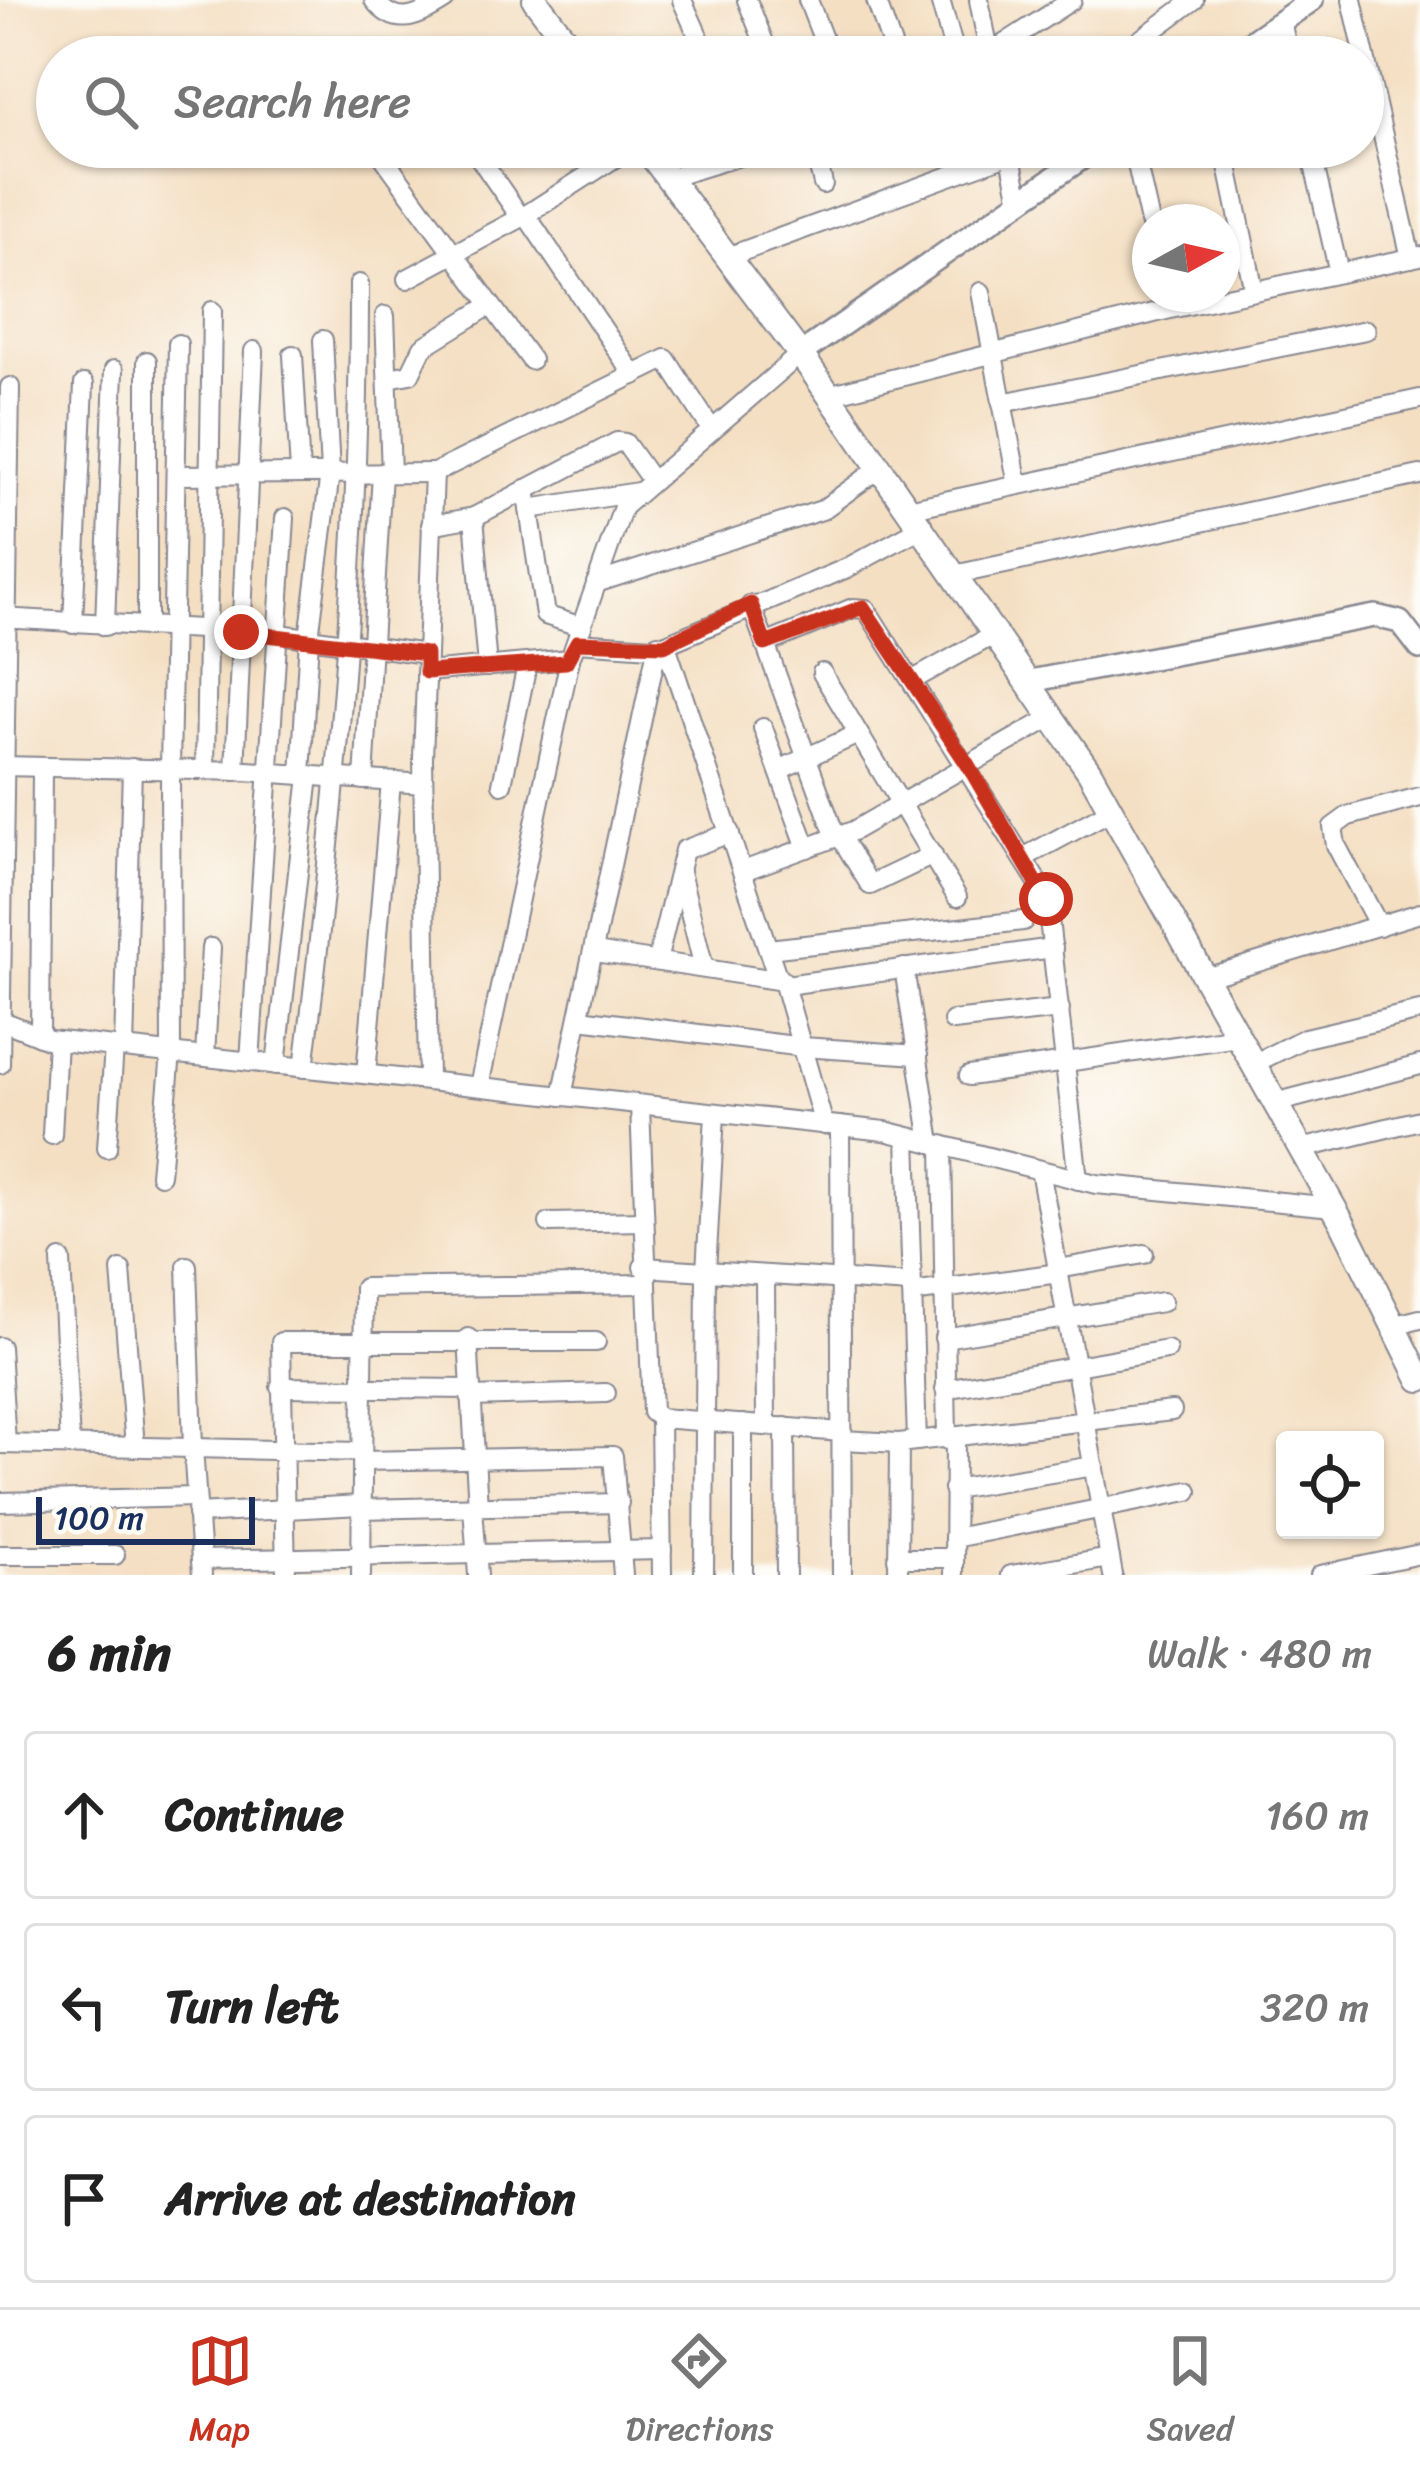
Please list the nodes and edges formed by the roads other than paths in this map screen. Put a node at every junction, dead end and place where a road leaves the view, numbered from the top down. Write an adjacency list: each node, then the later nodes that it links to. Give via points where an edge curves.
1 (374, 0): 2 (street, via 386,15 405,19)
2 (445, 0)
3 (682, 0): 16 (street)
4 (747, 0): 17 (street)
5 (808, 0): 18 (street)
6 (876, 0): 19 (street)
7 (940, 0): 20 (street)
8 (979, 0): 21 (street)
9 (1072, 0): 22 (street)
10 (1194, 0): 23 (street)
11 (1312, 0): 14 (street)
12 (1352, 0): 26 (street)
13 (546, 3): 15 (main road)
14 (1281, 21): 24 (street); 25 (street)
15 (566, 36)
16 (698, 36)
17 (762, 36)
18 (822, 36)
19 (889, 36)
20 (950, 36)
21 (986, 36)
22 (1018, 36)
23 (1145, 36)
24 (1259, 36)
25 (1284, 36)
26 (1361, 36)
27 (1384, 128): 47 (street)
28 (390, 168): 45 (street)
29 (488, 168): 44 (street)
30 (599, 168): 44 (street)
31 (661, 168): 40 (main road)
32 (701, 168): 40 (street)
33 (819, 168): 41 (street)
34 (965, 168): 46 (street)
35 (1013, 168): 42 (street)
36 (1068, 168): 42 (street)
37 (1138, 168): 43 (street)
38 (1228, 168): 51 (street)
39 (1315, 168): 48 (street)
40 (668, 178): 46 (main road)
41 (823, 184)
42 (1020, 201): 62 (street)
43 (1146, 204)
44 (524, 216): 45 (street); 68 (street)
45 (451, 256): 49 (street); 54 (street)
46 (727, 257): 62 (main road)
47 (1416, 257): 48 (street)
48 (1340, 273): 51 (street)
49 (407, 280)
50 (359, 284): 80 (street)
51 (1253, 291): 53 (street)
52 (981, 292): 63 (street)
53 (1240, 293)
54 (489, 306): 65 (street); 69 (street, via 423,347 410,374)
55 (212, 311): 83 (street)
56 (1134, 312): 63 (street)
57 (385, 316): 69 (street)
58 (1366, 330): 74 (street)
59 (322, 340): 79 (street)
60 (178, 344): 84 (street)
61 (254, 351): 77 (street)
62 (800, 354): 72 (main road); 75 (street)
63 (993, 354): 72 (street); 74 (street)
64 (293, 355): 78 (street)
65 (531, 360)
66 (147, 362): 99 (street)
67 (114, 370): 98 (street)
68 (634, 375): 75 (street, via 666,359); 82 (street)
69 (388, 378): 81 (street)
70 (84, 384): 97 (street)
71 (10, 386): 96 (street)
72 (829, 395): 76 (main road)
73 (1420, 399): 86 (street)
74 (1002, 403): 86 (street)
75 (712, 430): 87 (street)
76 (880, 468): 91 (main road); 94 (street, via 822,510)
77 (249, 472): 78 (street); 83 (street); 102 (street)
78 (300, 472): 79 (street)
79 (330, 473): 80 (street); 105 (street)
80 (360, 473): 81 (street); 106 (street)
81 (386, 473): 82 (street); 110 (street)
82 (434, 473): 92 (street)
83 (209, 474): 84 (street); 101 (street)
84 (177, 475): 100 (street)
85 (1420, 475): 93 (street)
86 (1018, 484): 91 (street)
87 (645, 487): 88 (street); 88 (street, via 621,441); 94 (street, via 618,517)
88 (528, 499): 89 (street); 107 (street, via 544,614)
89 (474, 517): 92 (street); 114 (street)
90 (286, 518): 103 (street)
91 (914, 518): 93 (main road); 95 (street, via 847,568)
92 (431, 525): 112 (street)
93 (954, 575): 104 (main road)
94 (596, 583): 107 (street)
95 (751, 604): 108 (street); 109 (street)
96 (3, 619): 97 (street); 123 (street)
97 (73, 625): 98 (street)
98 (105, 626): 99 (street)
99 (147, 627): 100 (street)
100 (176, 629): 101 (street); 126 (street)
101 (206, 630): 102 (street); 127 (street)
102 (241, 632): 103 (street); 129 (street)
103 (276, 633): 105 (street); 130 (street)
104 (994, 634): 116 (street); 117 (main road)
105 (309, 638): 106 (street); 131 (street)
106 (346, 643): 110 (street); 132 (street)
107 (576, 643): 109 (street); 113 (street); 182 (street)
108 (765, 644): 116 (street, via 863,607); 121 (street)
109 (661, 645): 140 (street); 154 (street)
110 (376, 647): 112 (street); 133 (street)
111 (1420, 648): 117 (street, via 1400,622 1375,616)
112 (426, 663): 114 (street); 135 (street)
113 (526, 664): 114 (street); 136 (street)
114 (487, 668)
115 (822, 673): 120 (street)
116 (913, 680): 122 (street)
117 (1030, 681): 118 (main road)
118 (1052, 717): 122 (street); 139 (main road)
119 (764, 728): 128 (street)
120 (858, 734): 121 (street); 138 (street)
121 (806, 758): 128 (street); 141 (street)
122 (968, 765): 138 (street); 144 (street)
123 (1, 766): 124 (street); 163 (street)
124 (42, 766): 125 (street); 166 (street)
125 (132, 768): 126 (street); 168 (street)
126 (170, 769): 127 (street); 169 (street)
127 (205, 770): 129 (street)
128 (778, 770): 142 (street)
129 (235, 771): 130 (street)
130 (271, 773): 131 (street); 173 (street)
131 (305, 775): 132 (street); 176 (street)
132 (340, 778): 133 (street); 178 (street)
133 (364, 780): 134 (street)
134 (391, 782): 135 (street); 179 (street)
135 (423, 784): 181 (street)
136 (502, 784)
137 (1420, 796): 150 (street, via 1333,827)
138 (902, 803): 141 (street); 143 (street)
139 (1112, 810): 144 (street); 158 (main road)
140 (730, 832): 145 (street, via 688,847); 146 (street)
141 (838, 837): 142 (street); 143 (street, via 870,885)
142 (807, 848): 146 (street)
143 (932, 855): 147 (street)
144 (1023, 858): 152 (street, via 1046,899)
145 (679, 867): 155 (street); 156 (street)
146 (743, 872): 153 (street)
147 (957, 897)
148 (1420, 913): 150 (street)
149 (1023, 921): 153 (street)
150 (1379, 926): 158 (street)
151 (211, 948): 171 (street)
152 (1053, 948): 157 (street); 160 (street)
153 (768, 950): 159 (street)
154 (595, 952): 155 (street); 162 (street)
155 (657, 961): 156 (street)
156 (704, 968): 159 (street)
157 (904, 968): 159 (street); 170 (street)
158 (1205, 979): 165 (main road)
159 (782, 982): 167 (street)
160 (1060, 1009): 164 (street); 172 (street)
161 (1420, 1011): 175 (street, via 1305,1038)
162 (580, 1019): 167 (street); 183 (street)
163 (2, 1021): 166 (street); 174 (street)
164 (952, 1021)
165 (1238, 1037): 172 (street); 175 (main road)
166 (49, 1038): 168 (street); 189 (street)
167 (803, 1047): 170 (street); 188 (street)
168 (119, 1048): 169 (street); 192 (street)
169 (171, 1054): 171 (street); 195 (street)
170 (918, 1055): 191 (street)
171 (205, 1057): 173 (street)
172 (1066, 1060): 180 (street); 196 (street)
173 (250, 1062): 176 (street)
174 (0, 1064)
175 (1253, 1064): 184 (main road)
176 (276, 1065): 178 (street)
177 (1420, 1065): 184 (street)
178 (304, 1068): 179 (street)
179 (366, 1074): 181 (street)
180 (969, 1076)
181 (428, 1080): 182 (street)
182 (479, 1086): 183 (street)
183 (562, 1096): 185 (street)
184 (1275, 1103): 193 (main road)
185 (640, 1106): 186 (street); 198 (street)
186 (716, 1114): 188 (street); 204 (street)
187 (1420, 1120): 193 (street)
188 (832, 1126): 190 (street); 208 (street)
189 (52, 1135)
190 (907, 1137): 191 (street); 209 (street)
191 (936, 1144): 194 (street); 210 (street)
192 (107, 1148)
193 (1301, 1149): 197 (main road)
194 (1040, 1170): 196 (street); 205 (street)
195 (160, 1175)
196 (1078, 1180): 197 (street)
197 (1333, 1207): 214 (main road)
198 (643, 1221): 199 (street); 207 (street)
199 (549, 1223)
200 (1144, 1254): 205 (street)
201 (61, 1260): 238 (street)
202 (188, 1266): 240 (street)
203 (121, 1270): 239 (street)
204 (706, 1271): 206 (street); 207 (street); 230 (street)
205 (1058, 1271): 210 (street); 212 (street)
206 (765, 1275): 208 (street); 233 (street)
207 (644, 1276): 217 (street, via 369,1287 362,1292); 229 (street, via 650,1406)
208 (842, 1280): 209 (street); 234 (street)
209 (911, 1289): 210 (street); 236 (street)
210 (943, 1290): 216 (street)
211 (1162, 1302): 212 (street)
212 (1066, 1318): 216 (street); 221 (street)
213 (1420, 1319): 214 (street)
214 (1394, 1326): 222 (main road)
215 (469, 1338): 217 (street); 218 (street); 226 (street)
216 (944, 1338): 225 (street)
217 (362, 1339): 223 (street, via 281,1342); 224 (street)
218 (596, 1342)
219 (0, 1347): 237 (street)
220 (1167, 1350): 221 (street)
221 (1076, 1367): 225 (street); 231 (street)
222 (1420, 1379)
223 (280, 1387): 224 (street); 241 (street)
224 (362, 1389): 226 (street); 242 (street)
225 (945, 1389): 235 (street)
226 (470, 1393): 227 (street); 243 (street)
227 (606, 1393)
228 (1172, 1411): 231 (street)
229 (660, 1418): 230 (street); 255 (street)
230 (704, 1421): 232 (street); 271 (street)
231 (1086, 1423): 235 (street); 244 (street)
232 (743, 1424): 233 (street); 272 (street)
233 (775, 1427): 234 (street); 273 (street)
234 (842, 1436): 236 (street); 274 (street)
235 (951, 1440): 236 (street); 245 (street)
236 (908, 1442): 263 (street)
237 (3, 1444): 238 (street)
238 (70, 1446): 239 (street)
239 (135, 1447): 240 (street)
240 (193, 1448): 241 (street); 249 (street)
241 (282, 1450): 242 (street); 250 (street)
242 (362, 1456): 243 (street); 251 (street)
243 (473, 1456): 248 (street, via 611,1455); 252 (street)
244 (1094, 1466): 245 (street); 253 (street)
245 (953, 1490): 260 (street)
246 (1187, 1491): 253 (street)
247 (0, 1502): 249 (street)
248 (619, 1503): 252 (street); 254 (street)
249 (196, 1506): 250 (street); 265 (street)
250 (284, 1507): 251 (street); 262 (street)
251 (362, 1507): 252 (street); 257 (street)
252 (475, 1507): 256 (street)
253 (1101, 1508): 260 (street); 264 (street)
254 (622, 1550): 255 (street); 256 (street); 269 (street)
255 (662, 1550): 270 (street)
256 (476, 1552): 257 (street); 268 (street)
257 (361, 1553): 262 (street); 267 (street)
258 (0, 1555): 259 (street)
259 (115, 1555)
260 (954, 1557): 263 (street)
261 (1412, 1562): 266 (street)
262 (286, 1566): 265 (street)
263 (897, 1567)
264 (1112, 1567): 275 (street)
265 (201, 1568)
266 (1376, 1569): 276 (street)
267 (361, 1575)
268 (478, 1575)
269 (622, 1575)
270 (662, 1575)
271 (704, 1575)
272 (743, 1575)
273 (787, 1575)
274 (842, 1575)
275 (1011, 1575)
276 (1319, 1575)

